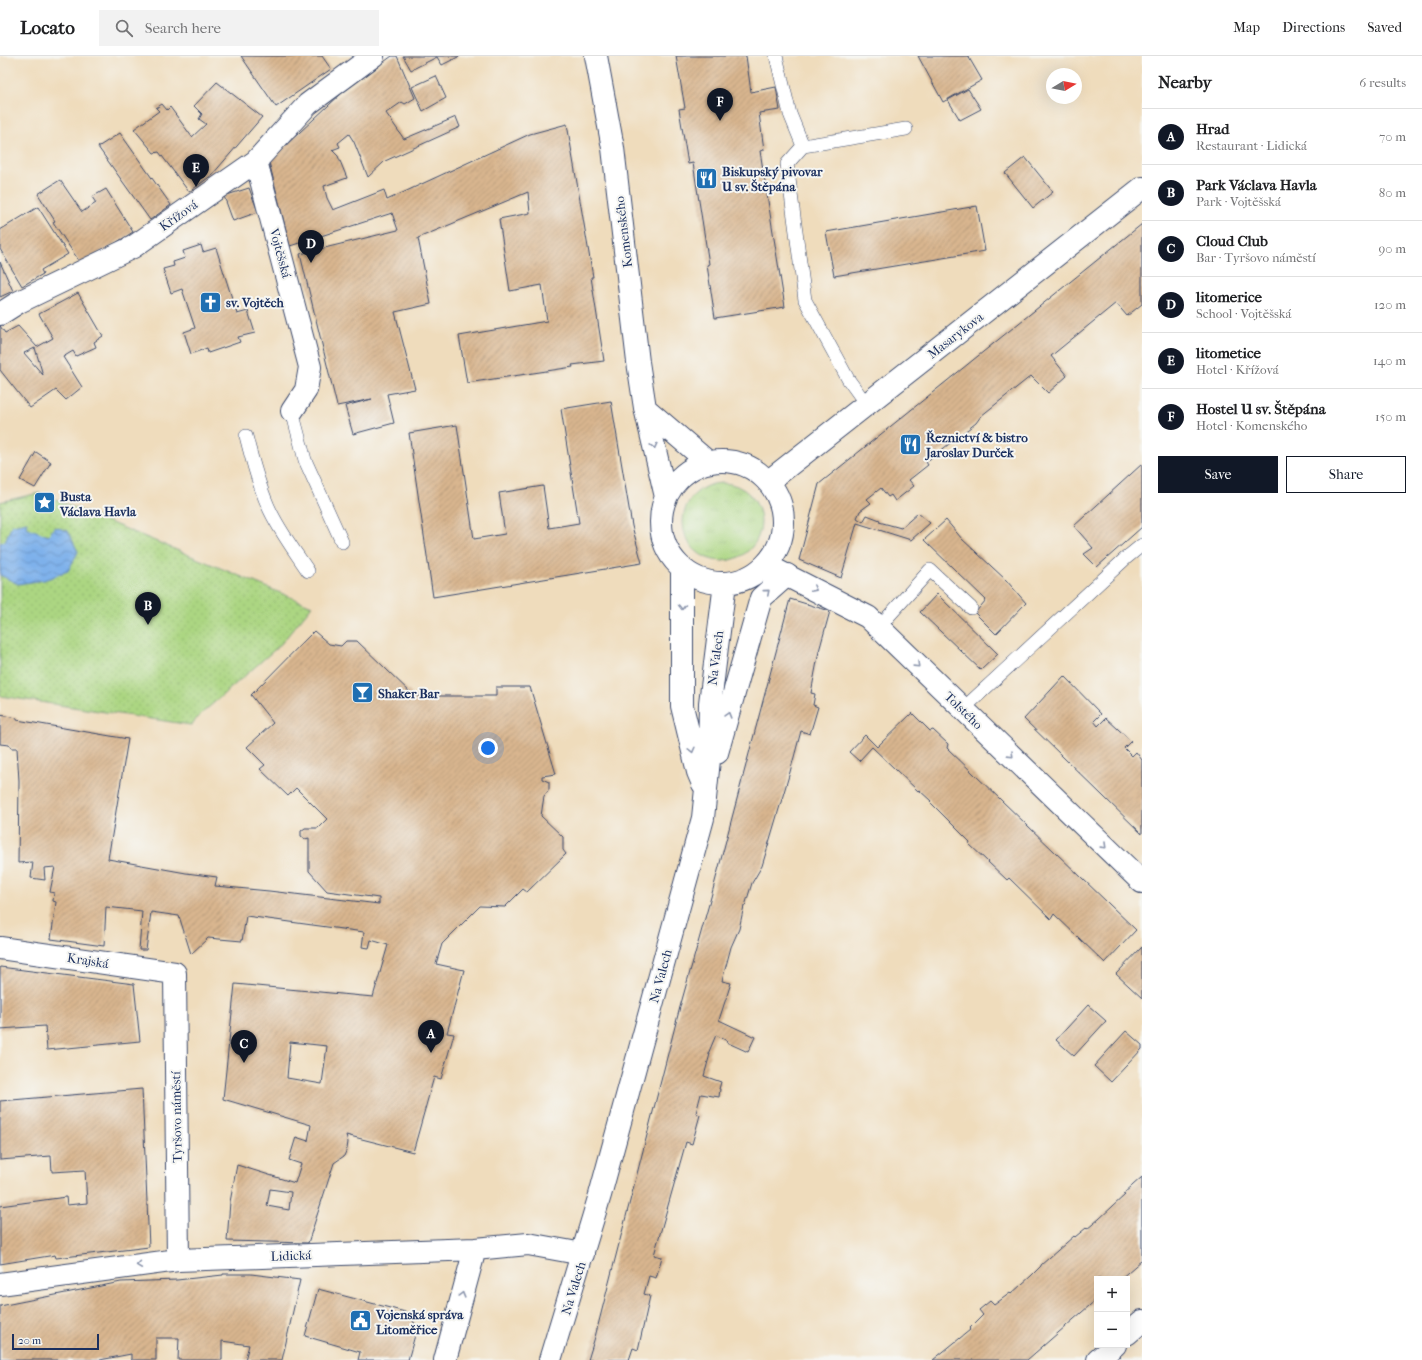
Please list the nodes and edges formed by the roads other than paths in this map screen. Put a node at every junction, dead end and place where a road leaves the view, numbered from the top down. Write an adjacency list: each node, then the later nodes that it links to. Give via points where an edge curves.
1 (372, 56): 6 (street, Křížová, via 308,104)
2 (596, 56): 10 (street, Komenského, via 613,148)
3 (776, 56): 5 (lane, via 790,114)
4 (906, 129): 5 (lane)
5 (803, 146): 9 (lane, via 787,164 805,300 848,379)
6 (256, 161): 8 (street, Křížová, via 133,247 19,302); 11 (street, Vojtěšská, via 310,367 306,390)
7 (1142, 188): 9 (street, Masarykova)
8 (0, 314)
9 (866, 404): 14 (street, Masarykova)
10 (644, 408): 13 (street); 15 (street, Komenského, one-way to 15)
11 (292, 411): 16 (lane, via 305,460)
12 (246, 436): 20 (lane, via 255,472 269,507)
13 (708, 462): 14 (street, via 720,460 746,465); 15 (street, via 698,465 677,479)
14 (769, 481): 18 (street, via 782,506 783,533)
15 (666, 497): 19 (street, via 660,518 663,540 674,560)
16 (342, 542)
17 (1142, 545): 25 (lane)
18 (766, 565): 21 (street, Tolstého); 22 (street, via 736,582)
19 (682, 568): 22 (street, via 691,575 713,583); 26 (street, one-way to 26, via 682,706 698,772)
20 (308, 571)
21 (787, 575): 24 (street, Tolstého, one-way to 24, via 868,617); 26 (street, one-way to 21, via 761,598)
22 (725, 583): 26 (street, Na Valech, via 710,702 710,760)
23 (971, 608): 24 (lane, via 930,570)
24 (878, 628): 25 (street, Tolstého, one-way to 25)
25 (963, 709): 27 (street, Tolstého, one-way to 27)
26 (706, 793): 31 (street, Na Valech, via 703,818)
27 (1142, 882)
28 (0, 948): 29 (street, Krajská)
29 (175, 973): 32 (street, Tyršovo náměstí)
30 (475, 1249): 31 (street, Lidická, via 528,1244); 32 (street, Lidická); 37 (street, one-way to 30)
31 (583, 1254): 38 (street, Na Valech)
32 (178, 1260): 33 (street, Lidická, one-way to 33)
33 (0, 1284)
34 (1142, 1321): 35 (street)
35 (1130, 1331)
36 (1112, 1348): 39 (street)
37 (445, 1360)
38 (550, 1360)
39 (1098, 1360)

